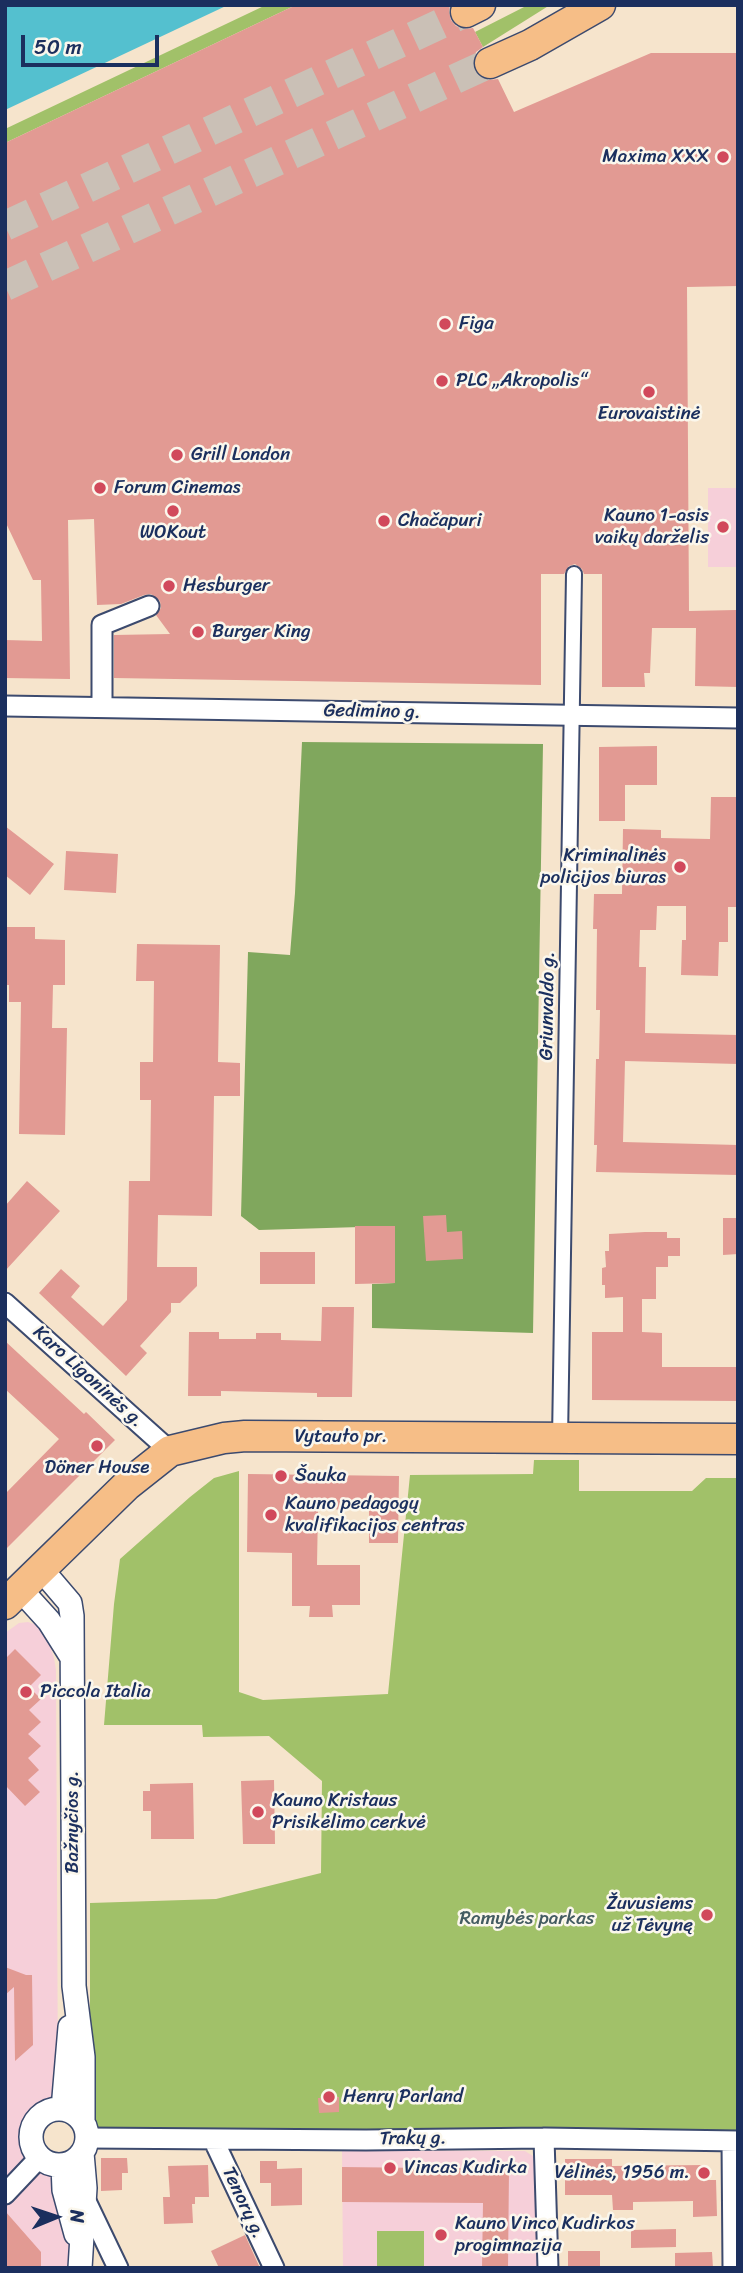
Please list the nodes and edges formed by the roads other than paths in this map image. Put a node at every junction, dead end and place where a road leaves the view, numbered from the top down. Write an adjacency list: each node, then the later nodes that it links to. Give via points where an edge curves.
1 (600, 5): 2 (main road)
2 (490, 63)
3 (574, 574): 7 (street, Griunvaldo g.)
4 (149, 606): 6 (street, via 102,625)
5 (5, 706): 6 (street, Gedimino g.)
6 (102, 707): 7 (street, Gedimino g.)
7 (572, 716): 8 (street, Gedimino g.); 10 (street, Griunvaldo g.)
8 (738, 718)
9 (5, 1303): 12 (street, Karo Ligoninės g.)
10 (560, 1438): 11 (main road, Vytauto pr.); 12 (main road, Vytauto pr., via 245,1436)
11 (738, 1439)
12 (170, 1451): 13 (main road, Vytauto pr., via 127,1485)
13 (22, 1587): 14 (street, Bažnyčios g., via 70,1603)
14 (74, 1986): 15 (street, Bažnyčios g.); 19 (street, Bažnyčios g., via 83,2057)
15 (63, 2109): 19 (street, via 78,2115); 20 (street, via 47,2111 32,2129 32,2144)
16 (213, 2138): 17 (street, Trakų g.); 19 (street, Trakų g.); 25 (street, Tenorų g.)
17 (544, 2138): 18 (street, Trakų g.); 26 (street)
18 (735, 2141): 27 (street)
19 (79, 2144): 20 (street, via 55,2165); 22 (street, Bažnyčios g.); 23 (street, Bažnyčios g., via 64,2190)
20 (40, 2157): 21 (street)
21 (5, 2194)
22 (84, 2197): 23 (street, Bažnyčios g.); 24 (street, Bažnyčios g.)
23 (80, 2258)
24 (118, 2268)
25 (274, 2268)
26 (548, 2268)
27 (733, 2268)

